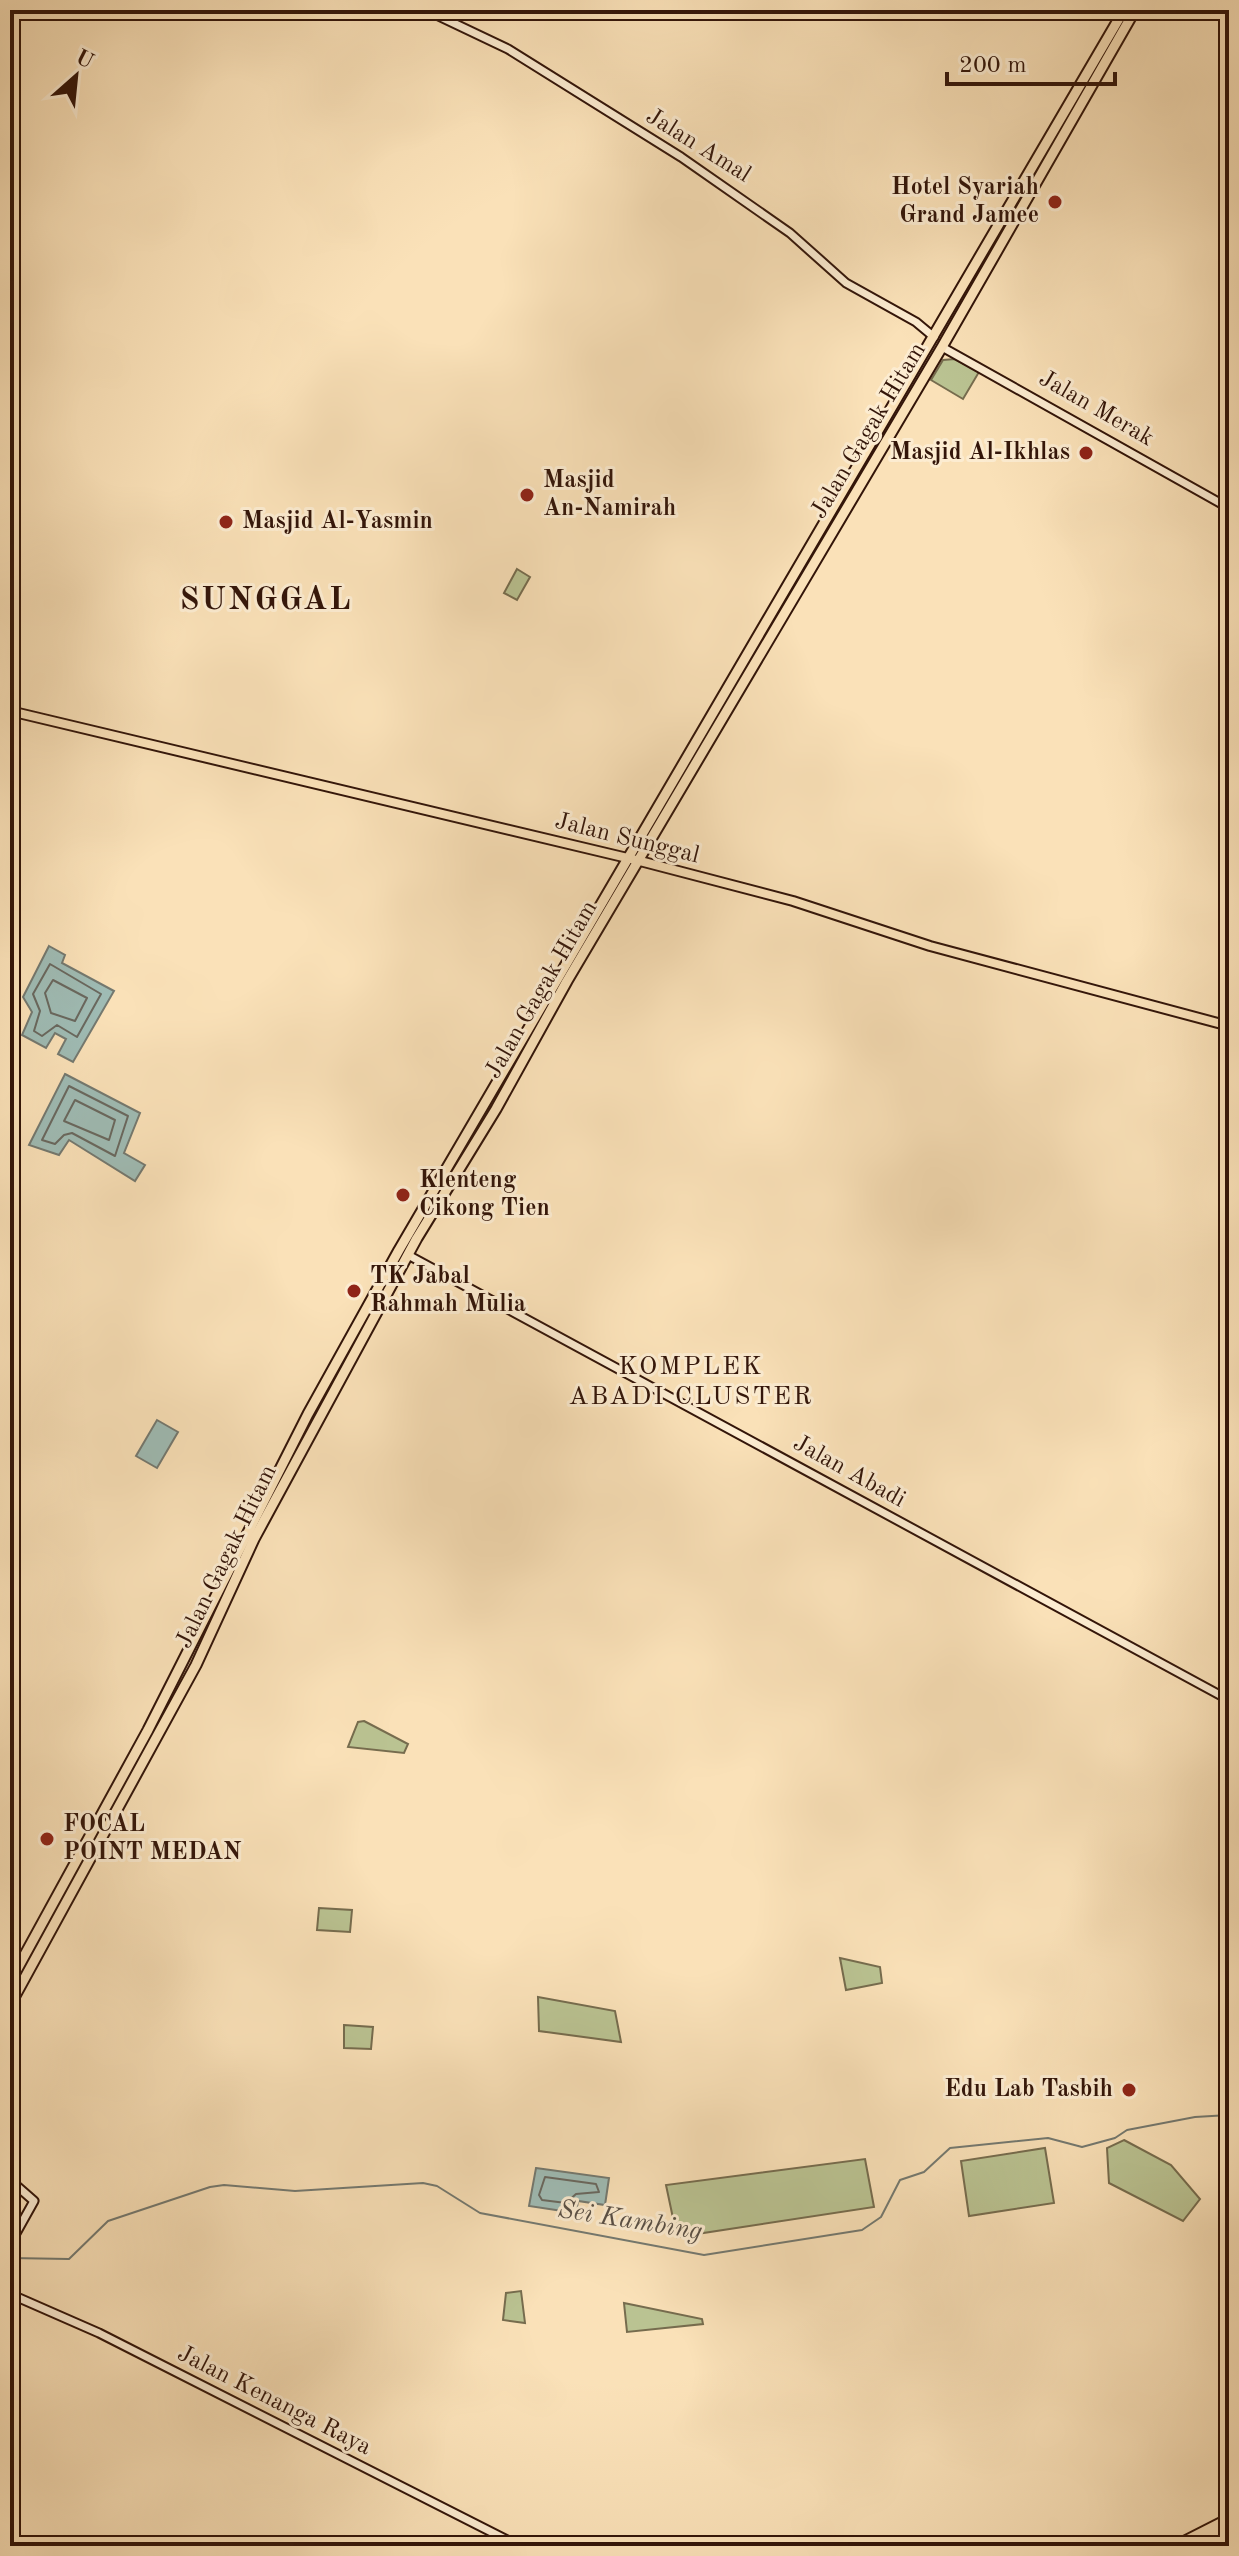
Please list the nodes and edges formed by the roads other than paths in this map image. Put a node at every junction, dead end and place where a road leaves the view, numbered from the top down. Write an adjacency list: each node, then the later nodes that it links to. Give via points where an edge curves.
1 (426, 10): 5 (street, Jalan Amal, via 508,49 708,174 809,248 846,283 906,315)
2 (1124, 10): 4 (highway, Jalan Gagak Hitam)
3 (1135, 10): 4 (highway, Jalan Gagak Hitam)
4 (1055, 136): 5 (highway, Jalan Gagak Hitam); 6 (highway, Jalan Gagak Hitam)
5 (934, 337): 8 (highway, Jalan Gagak Hitam)
6 (942, 347): 7 (street, Jalan Merak); 8 (highway, Jalan Gagak Hitam)
7 (1229, 508)
8 (822, 539): 10 (highway, Jalan Gagak Hitam)
9 (10, 711): 10 (main road, Jalan Sunggal)
10 (636, 860): 11 (main road, Jalan Sunggal); 12 (highway, Jalan Gagak Hitam)
11 (1229, 1026)
12 (453, 1171): 13 (highway, Jalan Gagak Hitam); 15 (highway, Jalan Gagak Hitam, via 308,1414)
13 (408, 1255): 14 (street, Jalan Abadi); 15 (highway, Jalan Gagak Hitam, via 254,1539 196,1665)
14 (1229, 1700)
15 (33, 1949): 16 (highway, Jalan Gagak Hitam); 17 (highway, Jalan Gagak Hitam)
16 (10, 1982)
17 (10, 2005)
18 (10, 2180): 19 (street, via 34,2201)
19 (10, 2244)
20 (10, 2294): 23 (street, Jalan Kenanga Raya, via 99,2333)
21 (1229, 2518): 24 (main road)
22 (1229, 2526): 25 (main road)
23 (519, 2546)
24 (1174, 2546)
25 (1189, 2546)

